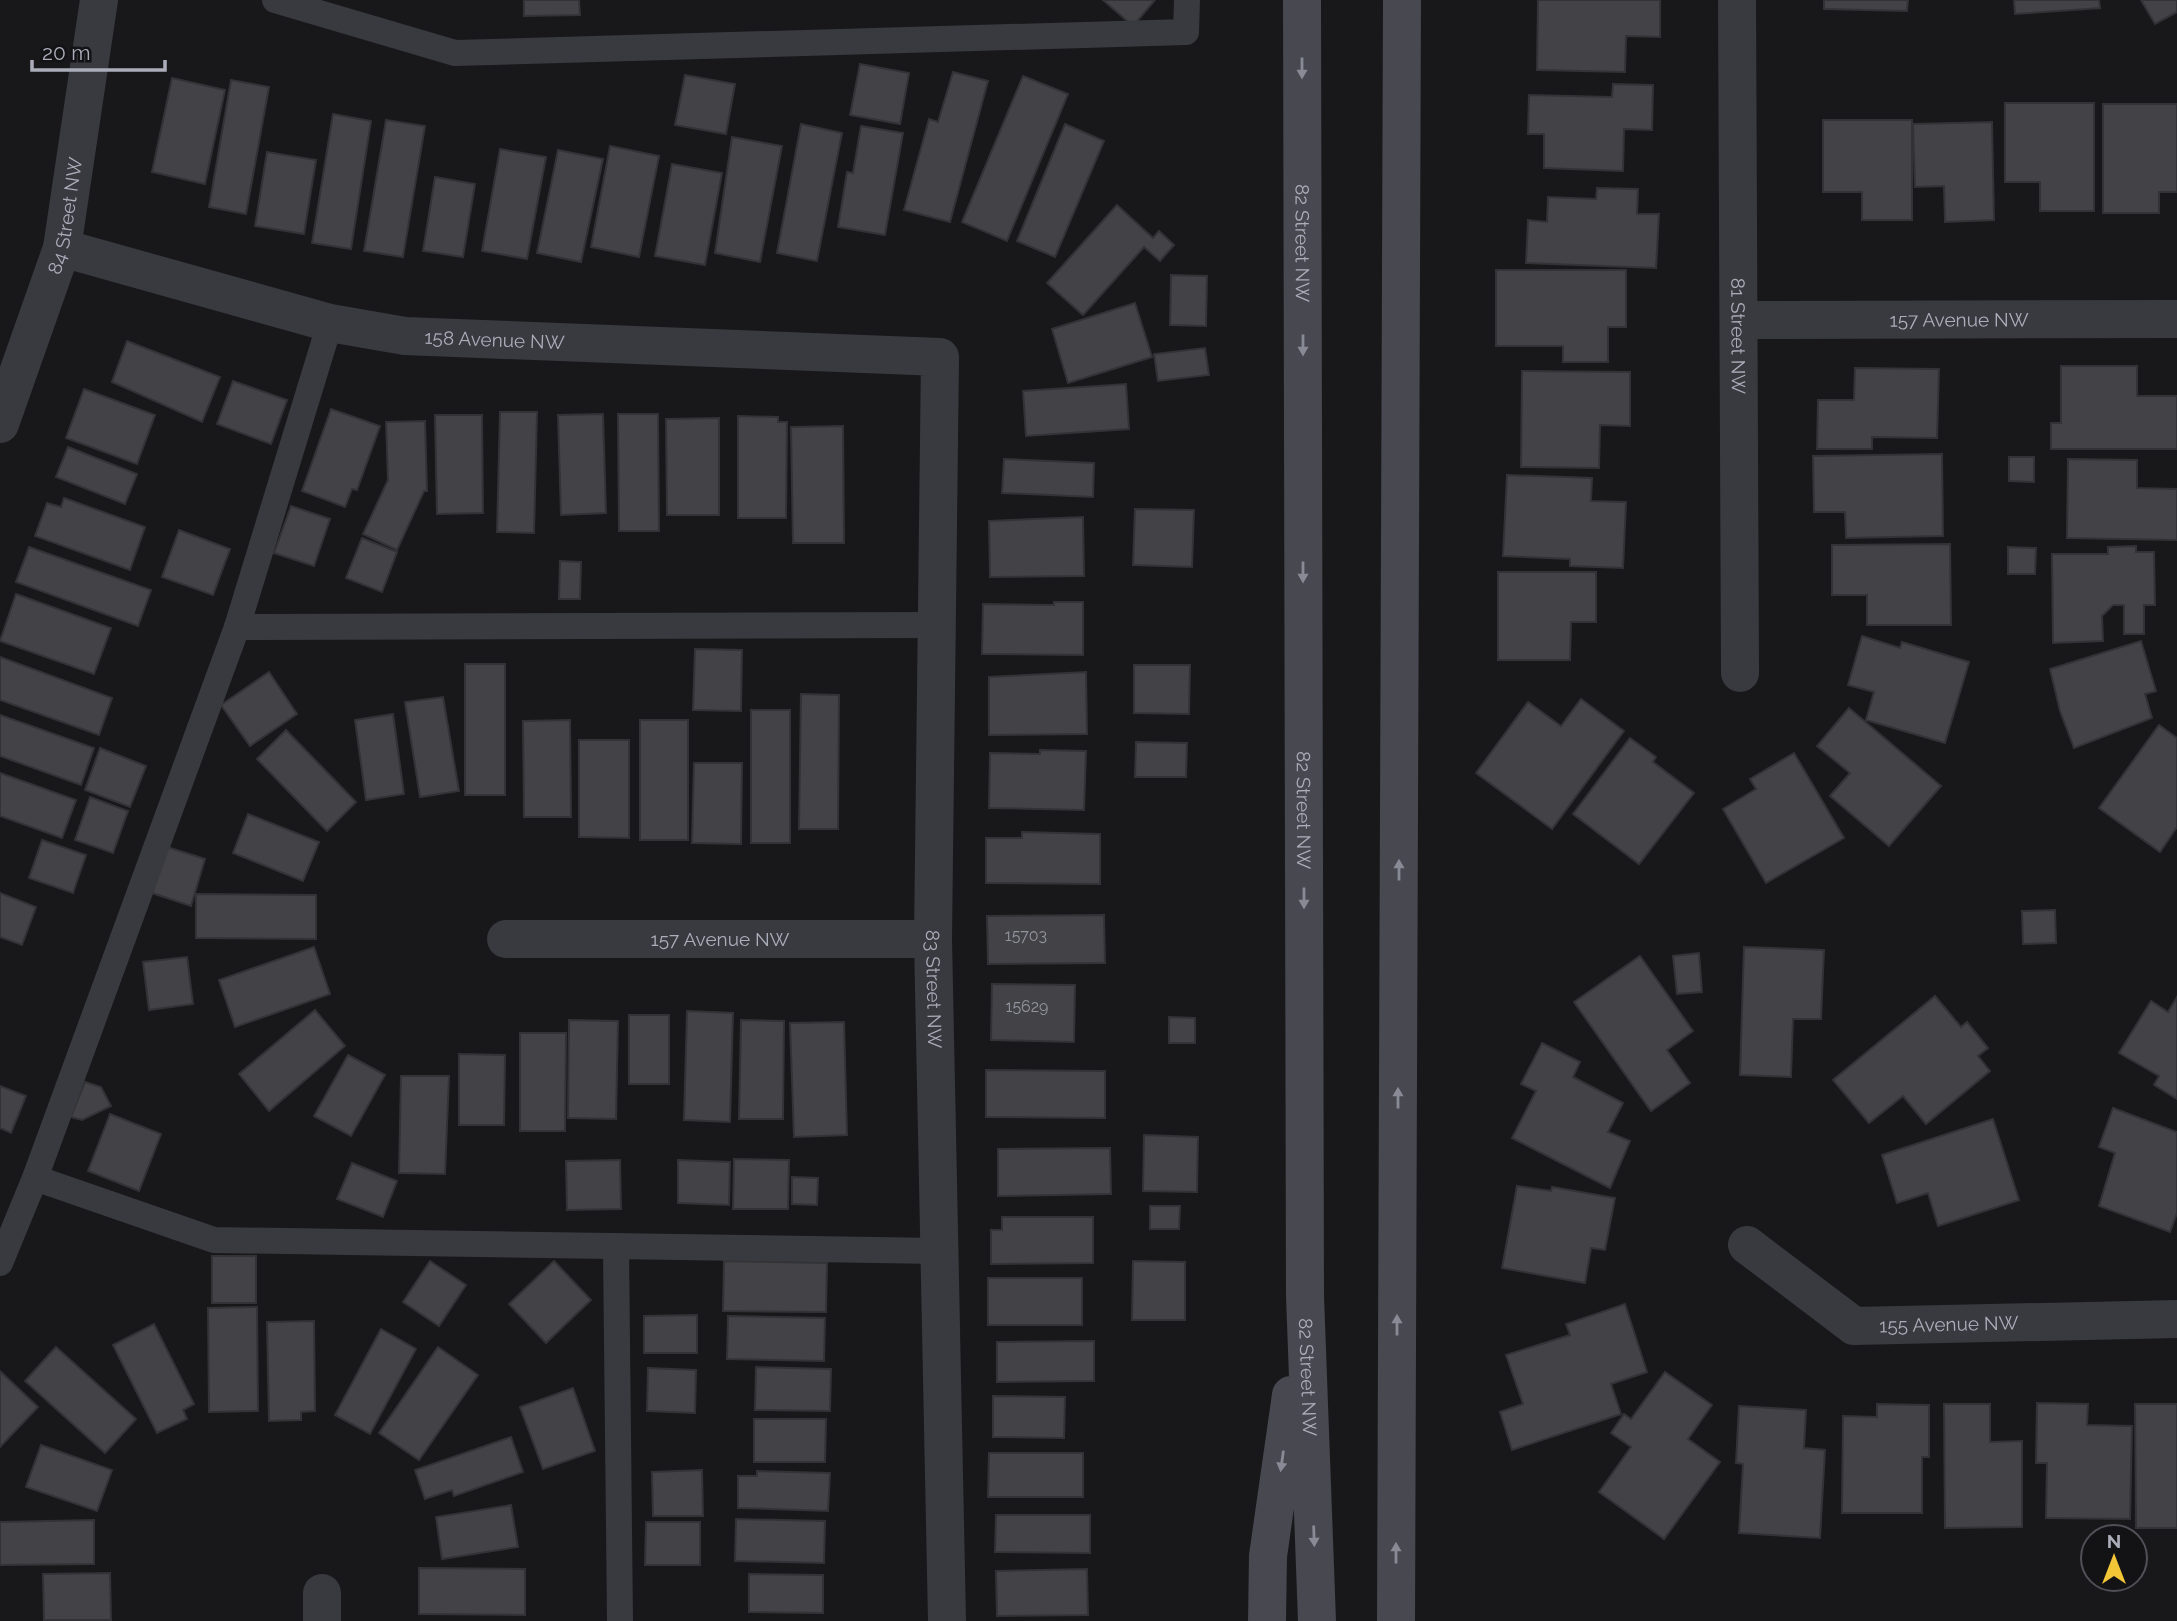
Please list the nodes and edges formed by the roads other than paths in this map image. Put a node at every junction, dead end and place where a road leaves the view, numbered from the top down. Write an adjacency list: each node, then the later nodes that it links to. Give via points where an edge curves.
1 (99, 0): 7 (street, 84 Street NW)
2 (275, 0): 3 (lane, via 455,53 1186,33)
3 (1187, 0)
4 (1302, 0): 23 (main road, 82 Street NW, one-way to 23)
5 (1402, 0): 29 (main road, one-way to 5)
6 (1737, 0): 9 (street, 81 Street NW)
7 (62, 248): 10 (street, 158 Avenue NW); 12 (street, 84 Street NW)
8 (2177, 319): 9 (street, 157 Avenue NW)
9 (1740, 320): 15 (street, 81 Street NW)
10 (330, 323): 11 (street, 158 Avenue NW, via 405,336); 14 (lane)
11 (940, 358): 13 (street, 83 Street NW)
12 (0, 424)
13 (937, 625): 14 (lane); 17 (street, 83 Street NW)
14 (237, 627): 18 (lane)
15 (1740, 673)
16 (506, 939): 17 (street, 157 Avenue NW)
17 (933, 939): 21 (street, 83 Street NW)
18 (35, 1178): 20 (lane, via 214,1240); 22 (lane)
19 (1747, 1245): 24 (street, 155 Avenue NW, via 1854,1326)
20 (616, 1248): 21 (lane); 25 (lane)
21 (940, 1251): 26 (street, 83 Street NW)
22 (0, 1263)
23 (1305, 1296): 27 (main road, one-way to 27, via 1268,1556); 28 (main road, 82 Street NW, one-way to 28)
24 (2177, 1319)
25 (620, 1621)
26 (947, 1621)
27 (1267, 1621)
28 (1317, 1621)
29 (1396, 1621)

